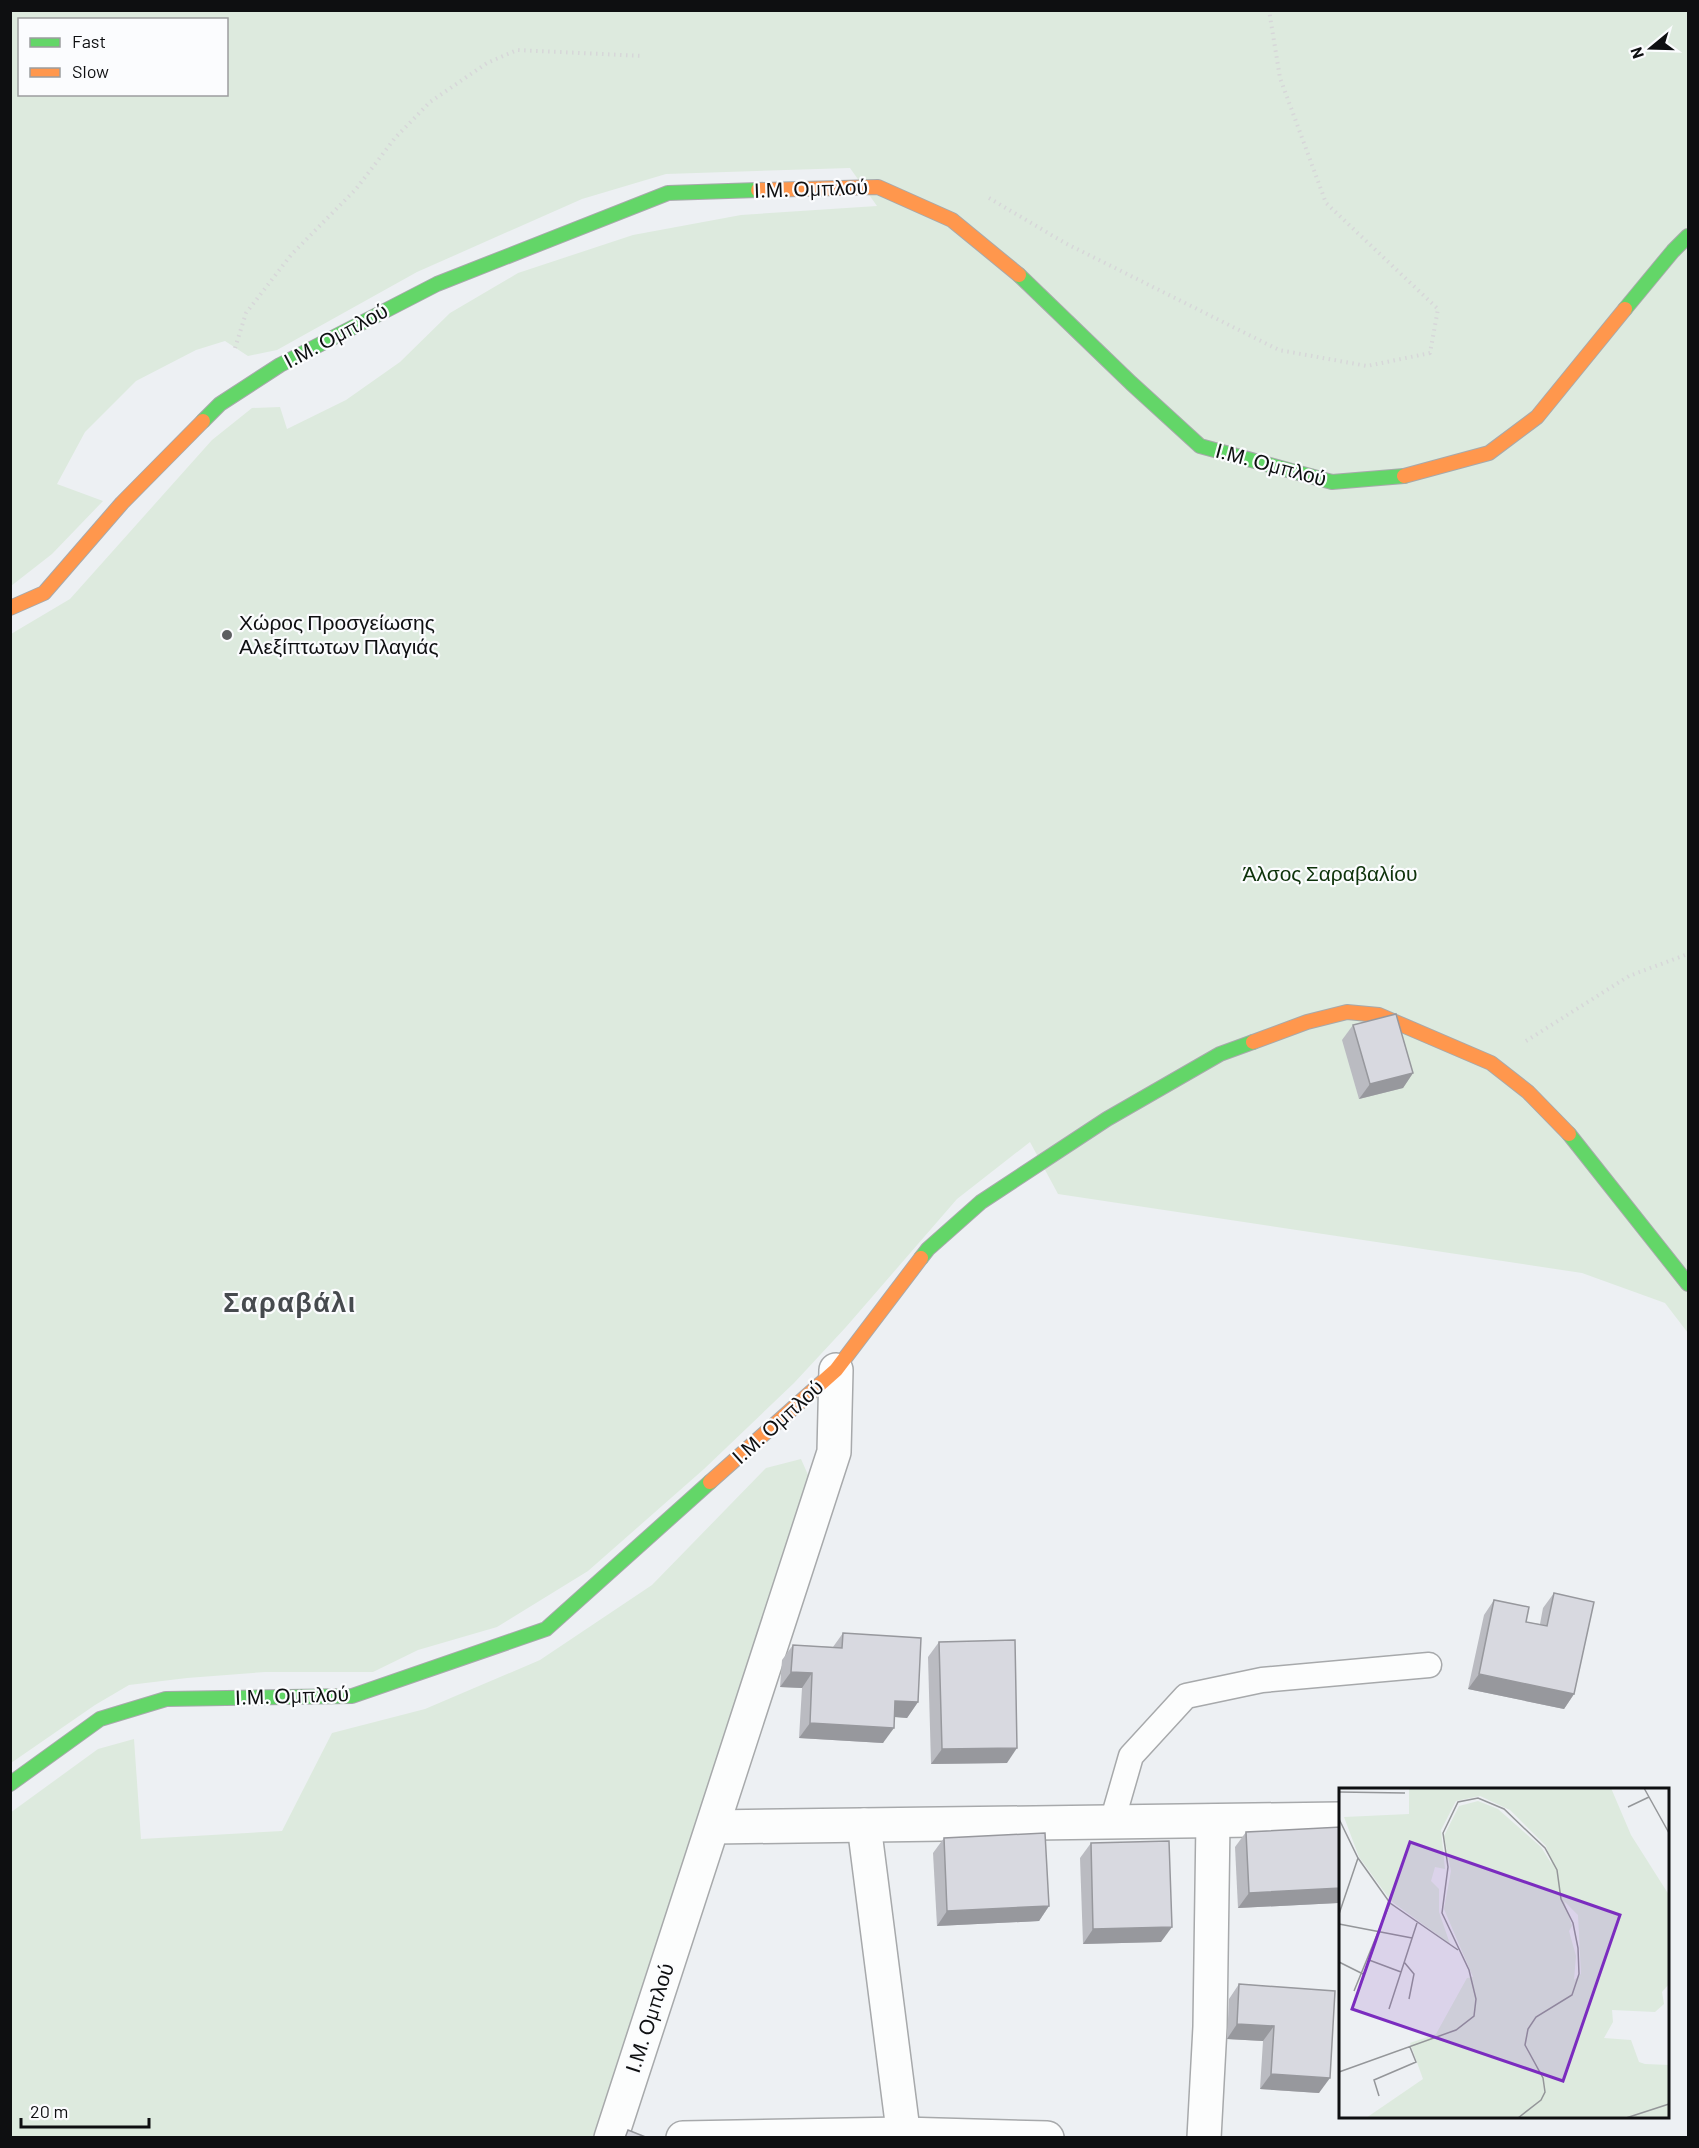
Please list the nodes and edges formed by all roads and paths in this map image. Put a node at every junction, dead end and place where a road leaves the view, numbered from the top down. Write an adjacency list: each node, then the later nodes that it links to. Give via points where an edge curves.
1 (1269, 10): 3 (path, via 1280,78 1326,202 1438,309 1430,353 1367,366 1279,350 1065,243 992,198)
2 (643, 56): 5 (path, via 517,50 487,63 430,102 395,138 356,189 291,255 246,314 230,363)
3 (980, 197)
4 (1689, 236): 5 (street, Ι.Μ. Ομπλού, via 1537,417 1489,453 1411,475 1332,482 1200,446 1012,268 952,220 878,187 668,193 437,284 280,365)
5 (232, 396): 6 (street, Ι.Μ. Ομπλού, via 122,503 44,593)
6 (10, 608)
7 (1689, 954): 8 (path, via 1629,976)
8 (1491, 1063): 9 (street, via 1528,1092 1570,1135); 10 (street, via 1379,1015 1347,1012 1306,1022 1220,1054 1107,1119 981,1202 928,1249)
9 (1689, 1284)
10 (836, 1370): 12 (street, Ι.Μ. Ομπλού, via 546,1629 352,1696 166,1699 100,1719); 17 (street, Ι.Μ. Ομπλού, via 834,1452)
11 (1429, 1665): 15 (lane, via 1262,1680 1186,1696 1131,1756)
12 (10, 1784)
13 (1339, 1819): 14 (street)
14 (1213, 1821): 15 (street); 22 (street)
15 (1112, 1822): 16 (street)
16 (864, 1825): 17 (street); 18 (street)
17 (713, 1827): 19 (street, Ι.Μ. Ομπλού)
18 (904, 2136): 20 (street); 21 (street)
19 (611, 2138)
20 (683, 2138)
21 (1047, 2138)
22 (1204, 2138)

